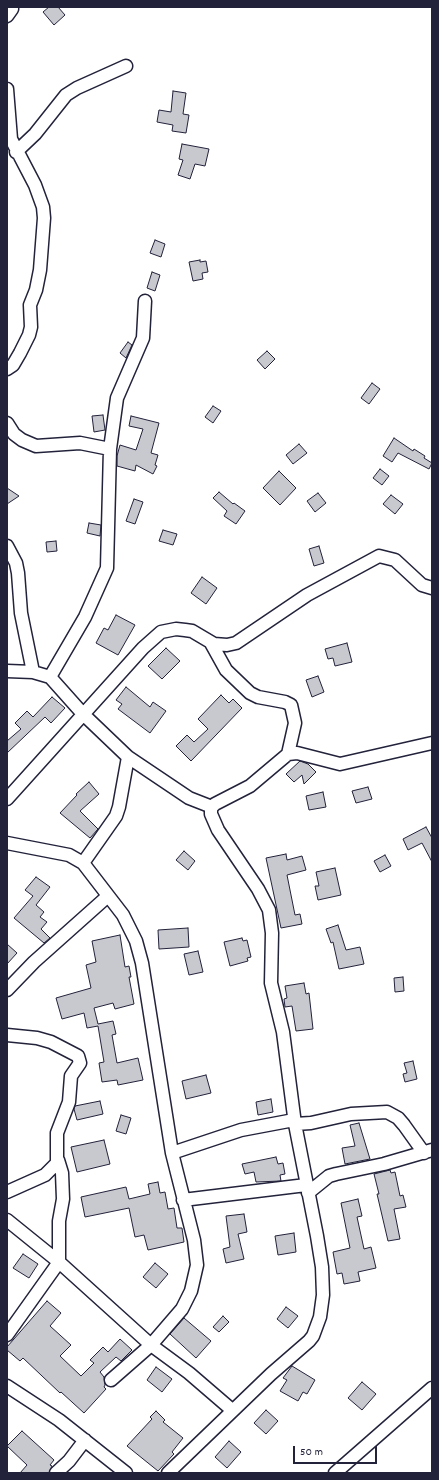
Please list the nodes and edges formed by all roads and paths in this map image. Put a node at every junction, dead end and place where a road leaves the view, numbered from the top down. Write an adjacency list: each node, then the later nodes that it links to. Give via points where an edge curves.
1 (126, 66): 3 (street, via 66,95 35,134)
2 (7, 89): 3 (street, via 9,132)
3 (16, 152): 5 (street, via 30,173 39,194 44,223 38,280 30,305 29,335 13,365)
4 (145, 301): 7 (street, via 143,338 117,398)
5 (7, 369)
6 (7, 423): 7 (street, via 14,434 36,446 80,443)
7 (110, 449): 13 (street, via 107,568 85,617)
8 (7, 546): 12 (street, via 16,562)
9 (432, 588): 10 (street, via 422,584 395,560 378,556 307,595 239,642 227,645)
10 (211, 643): 14 (street, via 192,631 176,629 161,632 143,648); 16 (street, via 226,670 250,693 291,705 294,723)
11 (7, 671): 12 (street)
12 (33, 672): 13 (street)
13 (50, 677): 14 (street)
14 (83, 714): 17 (street); 18 (street)
15 (432, 743): 16 (street, via 340,764 297,753)
16 (288, 754): 19 (street, via 250,786)
17 (128, 757): 19 (street, via 189,798); 21 (street, via 116,816)
18 (7, 799)
19 (212, 807): 25 (street, via 211,814 218,830 258,889 269,910 272,933 271,983 283,1032)
20 (7, 843): 21 (street, via 69,855)
21 (83, 863): 22 (street)
22 (108, 896): 23 (street, via 34,962); 29 (street, via 129,924 142,963)
23 (7, 990)
24 (7, 1035): 30 (street, via 51,1042 80,1059 71,1076 69,1102 57,1133)
25 (295, 1122): 26 (street); 27 (street); 29 (street, via 241,1130)
26 (311, 1123): 27 (street); 28 (street, via 351,1114 387,1112 398,1118)
27 (299, 1144): 31 (street)
28 (428, 1151): 31 (street, via 329,1176)
29 (172, 1154): 33 (street)
30 (58, 1160): 32 (street, via 54,1168 45,1175); 35 (street, via 62,1173 63,1199 59,1221)
31 (307, 1189): 33 (street); 41 (street, via 322,1267 323,1295 315,1330 300,1350)
32 (7, 1192)
33 (183, 1200): 37 (street, via 196,1251 195,1278 182,1309)
34 (7, 1220): 35 (street)
35 (59, 1262): 36 (street); 37 (street)
36 (7, 1335)
37 (151, 1345): 38 (street); 41 (street)
38 (111, 1380)
39 (7, 1386): 42 (street, via 31,1400)
40 (432, 1388): 46 (street)
41 (232, 1410): 45 (street)
42 (85, 1440): 43 (street); 44 (street)
43 (56, 1473)
44 (126, 1473)
45 (168, 1473)
46 (335, 1473)

